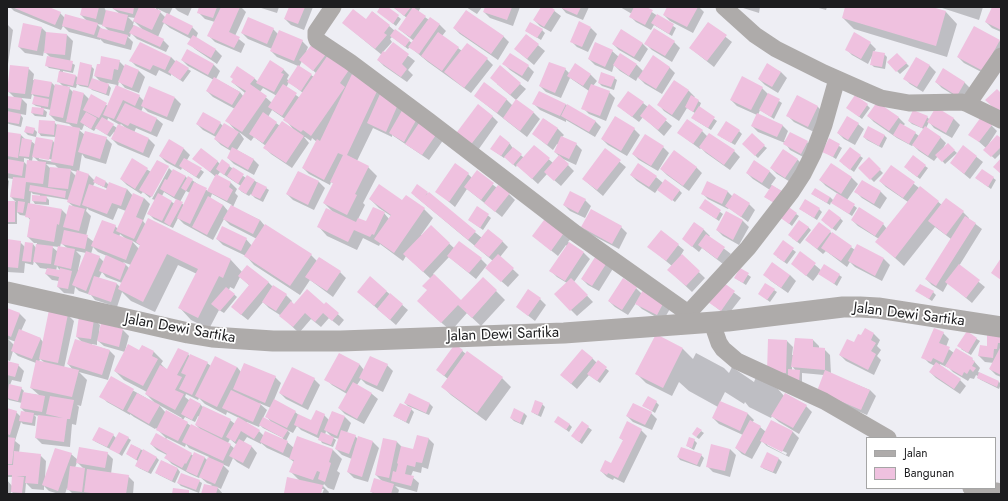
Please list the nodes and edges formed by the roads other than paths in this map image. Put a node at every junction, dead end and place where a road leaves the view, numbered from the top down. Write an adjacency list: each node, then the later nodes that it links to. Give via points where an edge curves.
1 (333, 7): 8 (street, via 316,32 317,40 429,121)
2 (724, 7): 4 (street, via 755,35 776,49)
3 (1001, 56): 5 (street)
4 (837, 79): 5 (street, via 881,98 909,103); 8 (street, via 813,154 792,192 748,248)
5 (968, 104): 6 (street)
6 (1001, 120)
7 (7, 292): 8 (street, Jalan Dewi Sartika, via 188,333 250,340 341,342 564,332)
8 (682, 319): 9 (street, Jalan Dewi Sartika)
9 (712, 323): 10 (street, Jalan Dewi Sartika, via 860,307); 11 (street, via 719,343 737,361 824,401)
10 (1001, 327)
11 (886, 437)
12 (974, 489): 13 (street, via 984,492)
13 (998, 491)

